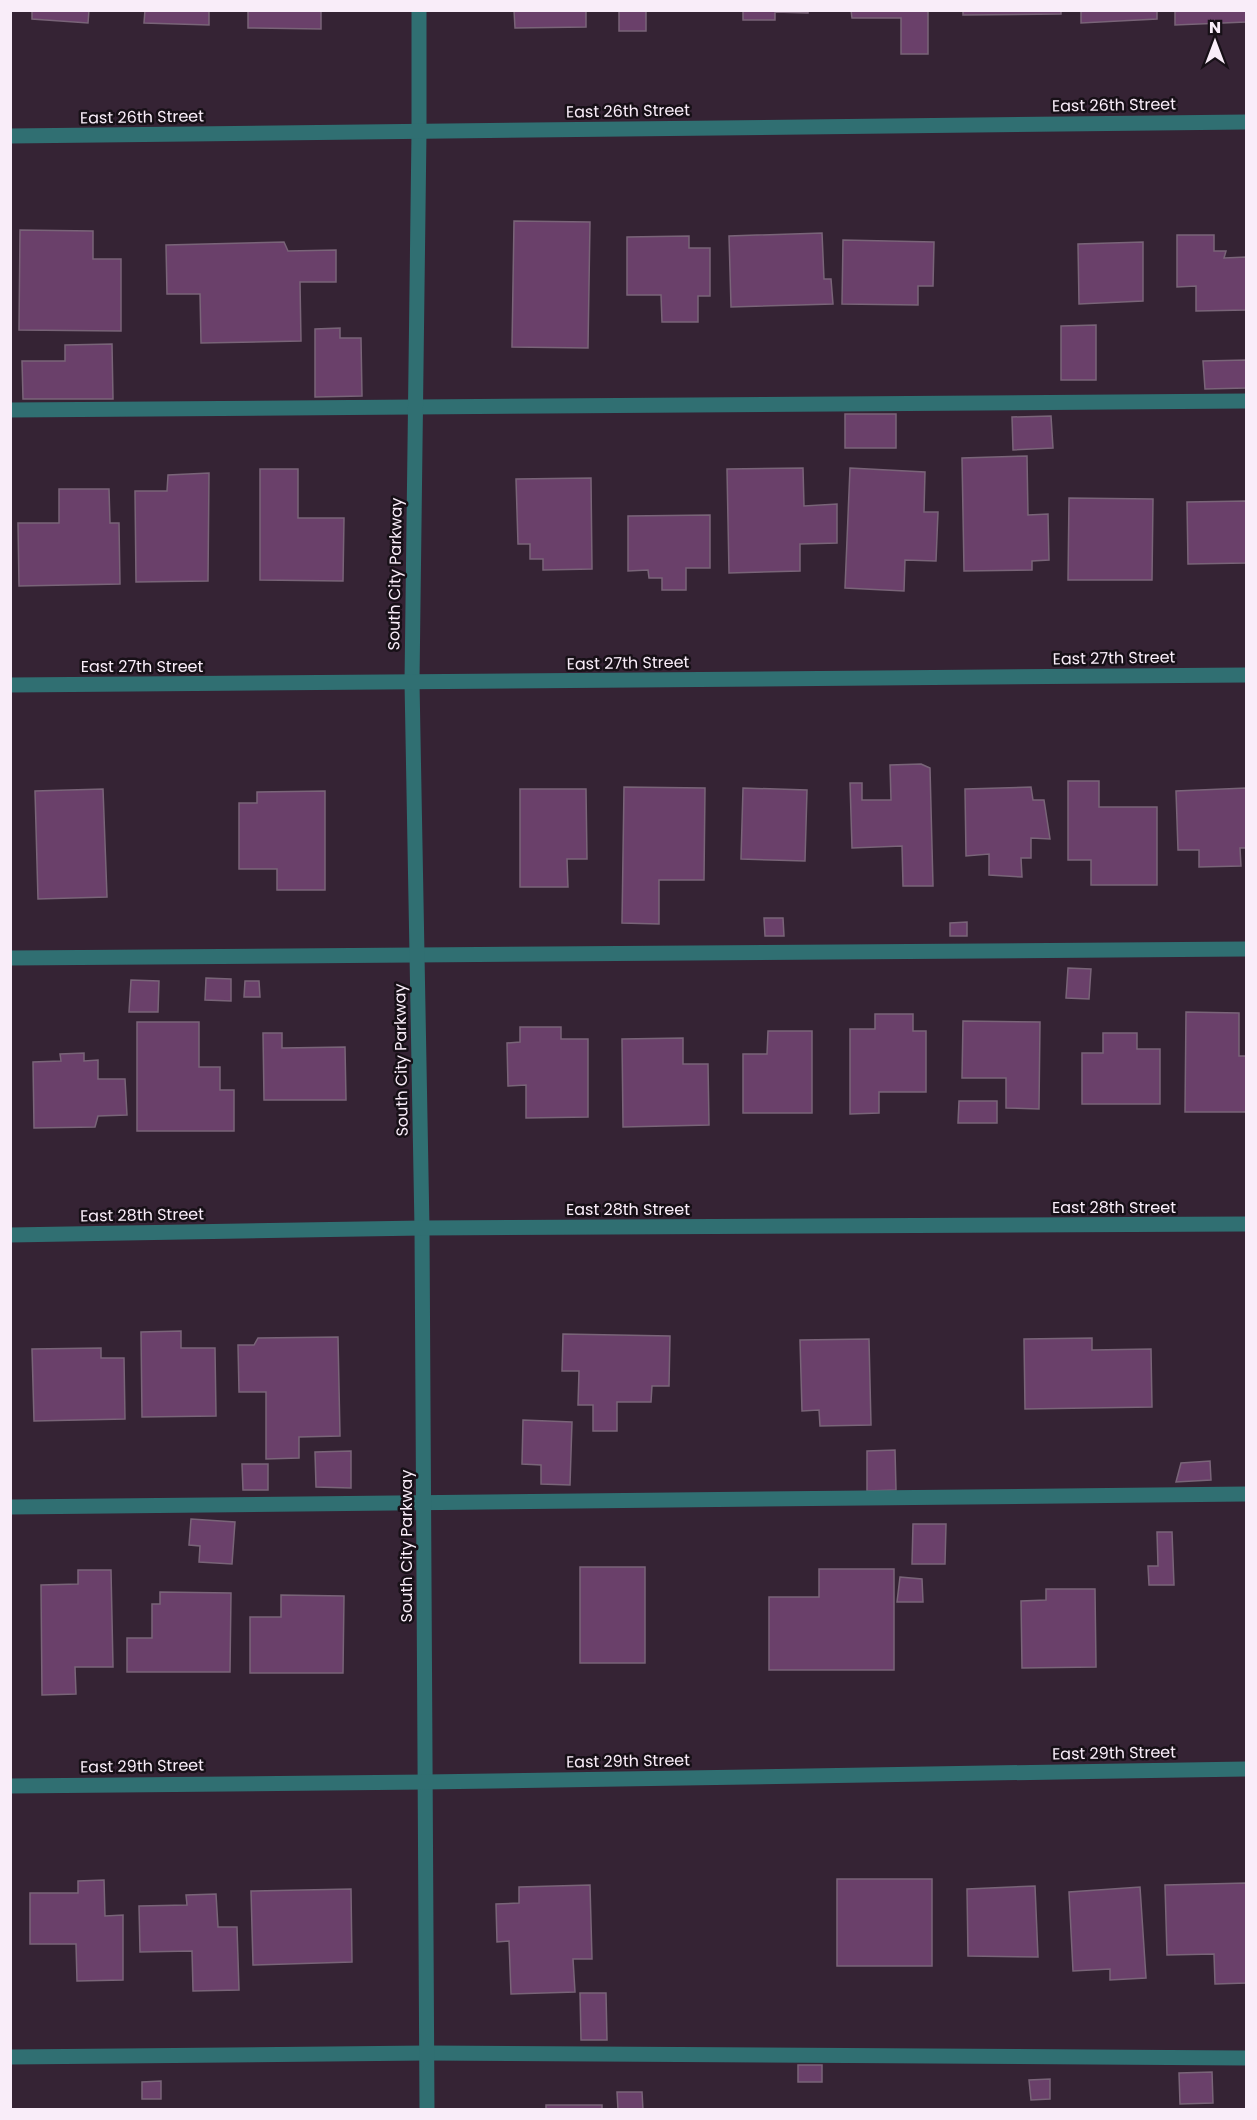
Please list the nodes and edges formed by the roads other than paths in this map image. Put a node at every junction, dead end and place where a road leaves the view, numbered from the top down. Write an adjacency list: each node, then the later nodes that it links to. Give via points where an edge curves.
1 (418, 10): 3 (street, South City Parkway)
2 (1246, 122): 3 (street, East 26th Street)
3 (419, 132): 4 (street, East 26th Street); 6 (street, South City Parkway)
4 (10, 136)
5 (1246, 401): 6 (street)
6 (416, 408): 7 (street); 9 (street, South City Parkway)
7 (10, 410)
8 (1246, 675): 9 (street, East 27th Street)
9 (412, 682): 10 (street, East 27th Street); 12 (street, South City Parkway)
10 (10, 685)
11 (1246, 949): 12 (street)
12 (417, 956): 13 (street); 15 (street, South City Parkway)
13 (10, 958)
14 (1246, 1224): 15 (street, East 28th Street)
15 (422, 1228): 16 (street, East 28th Street); 18 (street, South City Parkway)
16 (10, 1235)
17 (1246, 1494): 18 (street)
18 (424, 1503): 19 (street); 21 (street, South City Parkway)
19 (10, 1507)
20 (1246, 1769): 21 (street, East 29th Street)
21 (425, 1782): 22 (street, East 29th Street); 23 (street, South City Parkway)
22 (10, 1786)
23 (427, 2053): 24 (street); 25 (street); 26 (street, South City Parkway)
24 (10, 2057)
25 (1246, 2058)
26 (427, 2109)

